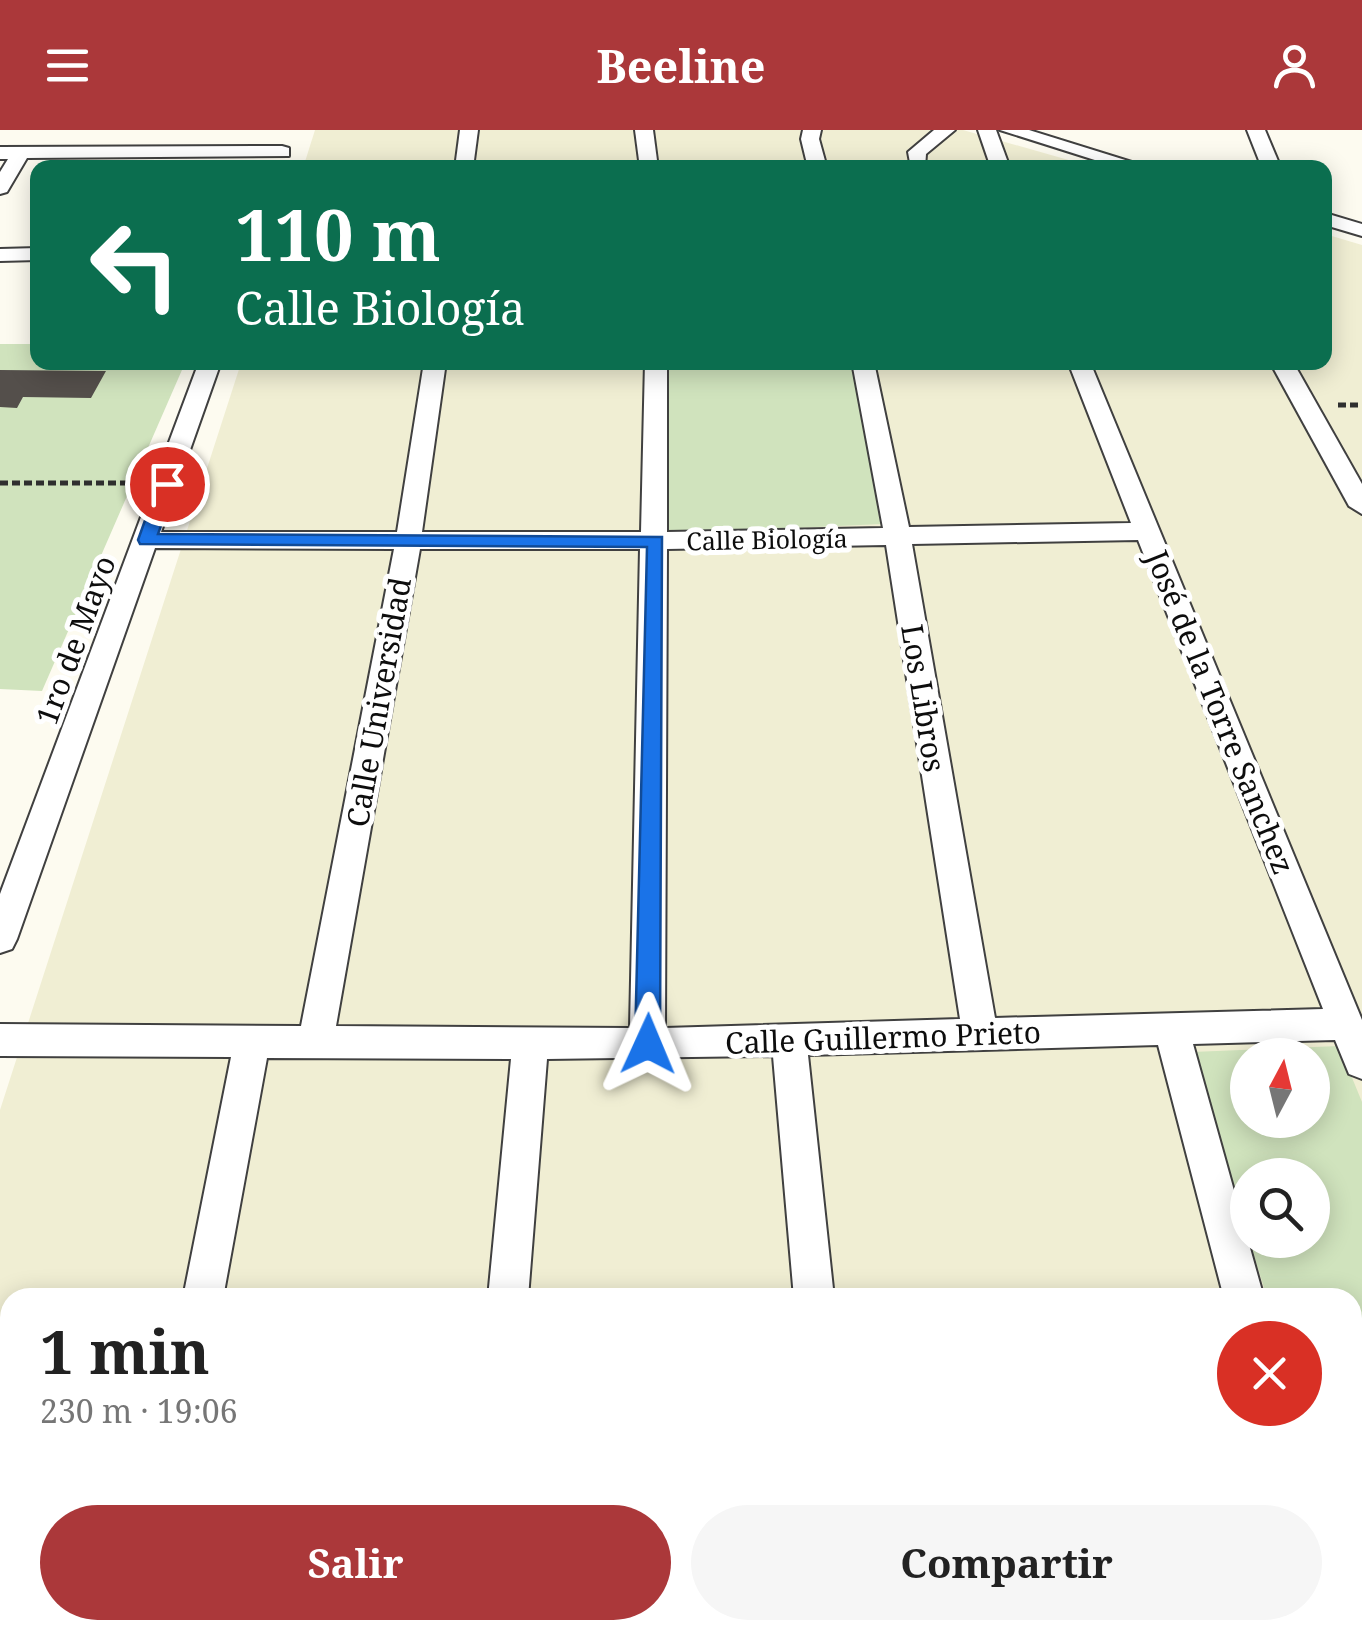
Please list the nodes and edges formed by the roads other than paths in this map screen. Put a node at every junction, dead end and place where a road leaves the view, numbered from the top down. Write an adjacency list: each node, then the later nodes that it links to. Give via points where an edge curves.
1 (290, 130): 11 (street)
2 (469, 130): 12 (street)
3 (644, 130): 13 (street)
4 (812, 130): 14 (street)
5 (946, 130): 15 (street, via 916,152)
6 (987, 130): 16 (street)
7 (1009, 130): 17 (street)
8 (1256, 130): 18 (street)
9 (0, 153): 10 (street)
10 (22, 153): 11 (street); 19 (street)
11 (280, 160)
12 (465, 160)
13 (647, 160)
14 (816, 160)
15 (917, 160)
16 (998, 160)
17 (1114, 160)
18 (1269, 160)
19 (0, 188)
20 (1332, 222): 21 (street)
21 (1362, 230)
22 (0, 254): 23 (street)
23 (30, 254)
24 (207, 370): 33 (street, 1ro de Mayo)
25 (434, 370): 35 (street, Calle Universidad)
26 (656, 370): 34 (street)
27 (865, 370): 32 (street, Los Libros)
28 (1082, 370): 31 (street, José de la Torre Sanchez)
29 (1286, 370): 30 (street)
30 (1362, 506)
31 (1148, 531): 32 (street, Calle Biología); 37 (street, José de la Torre Sanchez)
32 (898, 536): 34 (street, Calle Biología); 39 (street, Los Libros)
33 (147, 540): 35 (street, Calle Biología); 36 (street, 1ro de Mayo)
34 (656, 541): 35 (street, Calle Biología); 45 (street)
35 (408, 542): 42 (street, Calle Universidad)
36 (0, 939)
37 (1346, 1024): 38 (street, Calle Guillermo Prieto); 46 (street, José de la Torre Sanchez)
38 (1172, 1029): 39 (street, Calle Guillermo Prieto); 50 (street)
39 (980, 1034): 43 (street, Calle Guillermo Prieto)
40 (0, 1040): 41 (street, Calle Guillermo Prieto)
41 (252, 1040): 42 (street, Calle Guillermo Prieto); 47 (street)
42 (316, 1040): 44 (street, Calle Guillermo Prieto)
43 (789, 1040): 45 (street, Calle Guillermo Prieto); 49 (street)
44 (530, 1043): 45 (street, Calle Guillermo Prieto); 48 (street)
45 (648, 1044)
46 (1362, 1062)
47 (205, 1288)
48 (509, 1288)
49 (813, 1288)
50 (1241, 1288)

